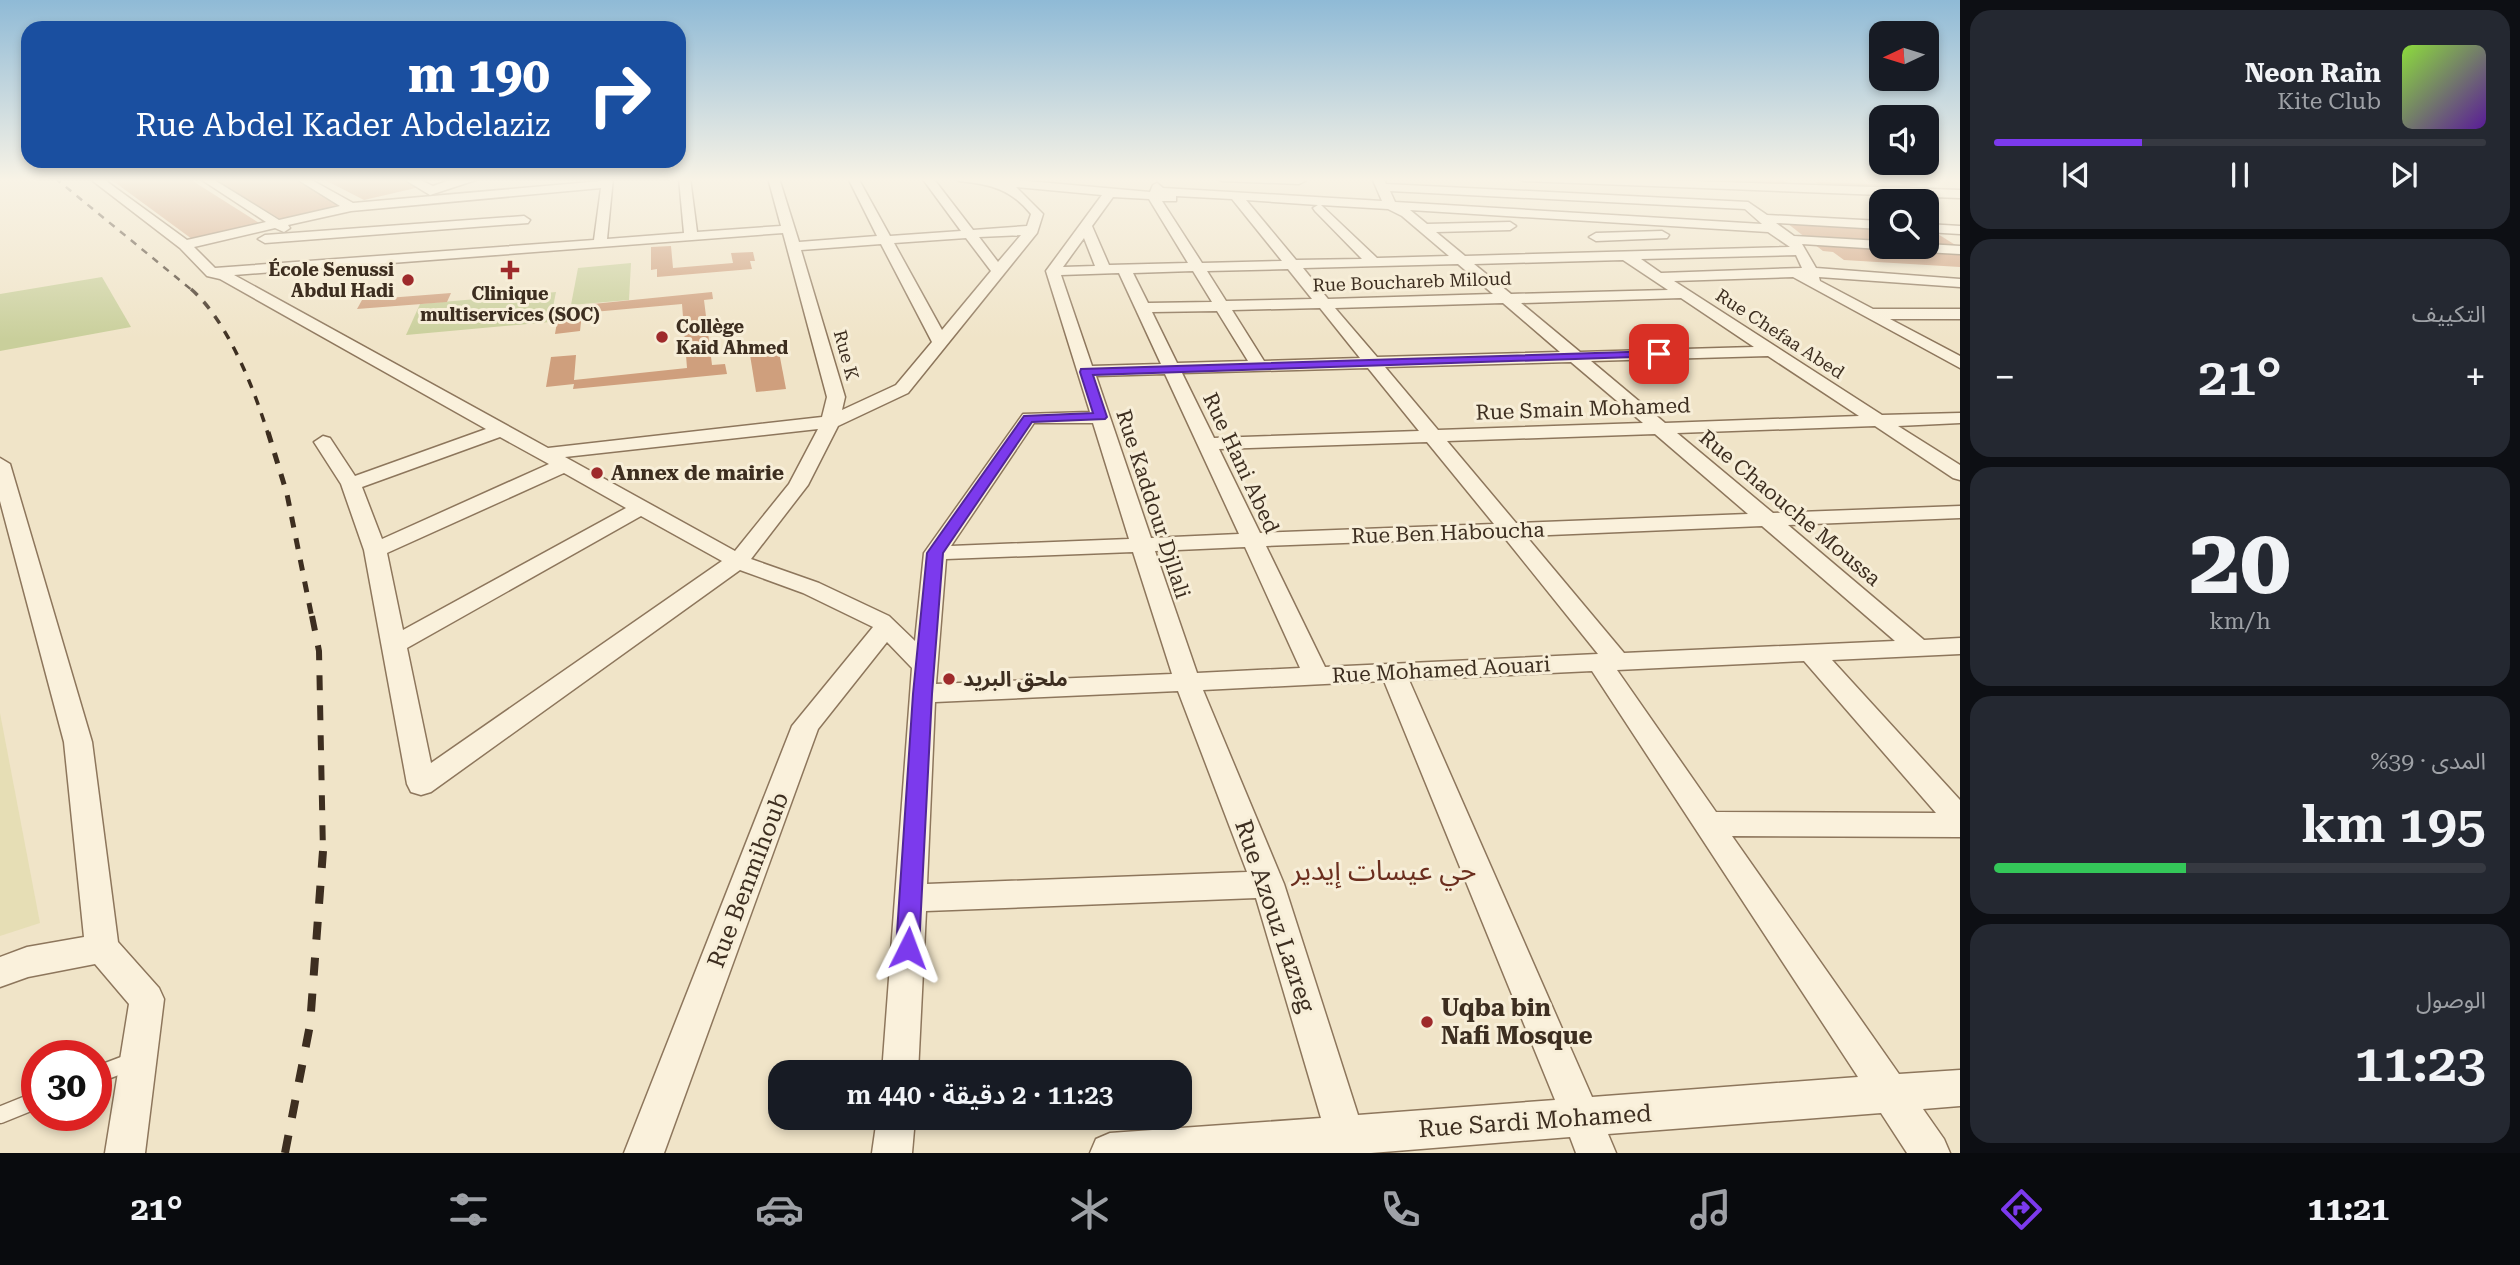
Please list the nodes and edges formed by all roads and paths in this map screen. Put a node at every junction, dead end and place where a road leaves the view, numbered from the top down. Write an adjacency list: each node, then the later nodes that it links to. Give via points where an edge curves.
1 (167, 232): 29 (street)
2 (252, 232): 29 (street)
3 (274, 232): 31 (street)
4 (374, 232): 31 (street)
5 (417, 232): 22 (street)
6 (602, 232): 28 (street)
7 (734, 232): 23 (street)
8 (791, 232): 30 (street, Rue K)
9 (882, 232): 27 (street)
10 (994, 232): 21 (street)
11 (1031, 232): 45 (street)
12 (1080, 232): 46 (street)
13 (1089, 232): 43 (street, Rue Hani Abed)
14 (1179, 232): 42 (street)
15 (1264, 232): 41 (street)
16 (1342, 232): 39 (street)
17 (1428, 232): 38 (street, Rue Chaouche Moussa)
18 (1590, 232): 26 (street, Rue Chefaa Abed)
19 (1733, 232): 25 (street)
20 (1776, 232): 40 (street)
21 (969, 233): 27 (street); 45 (street)
22 (519, 234): 28 (street); 47 (street)
23 (691, 234): 28 (street)
24 (1939, 234): 33 (street)
25 (1687, 235): 26 (street); 36 (street)
26 (1596, 237): 37 (street, Rue Chefaa Abed)
27 (886, 240): 30 (street); 57 (street)
28 (600, 242)
29 (185, 245): 47 (street)
30 (795, 246): 68 (street, Rue K, via 836,397)
31 (256, 247): 47 (street)
32 (1939, 247): 33 (street)
33 (1960, 247)
34 (1869, 248): 40 (street)
35 (1757, 252): 36 (street); 40 (street); 40 (street)
36 (1724, 253): 37 (street)
37 (1625, 256): 38 (street); 48 (street, Rue Chefaa Abed)
38 (1461, 260): 39 (street); 51 (street, Rue Chaouche Moussa)
39 (1373, 262): 41 (street)
40 (1803, 263): 44 (street); 48 (street); 49 (street); 55 (street)
41 (1291, 265): 42 (street); 52 (street)
42 (1197, 267): 43 (street); 53 (street)
43 (1114, 269): 46 (street); 54 (street, Rue Hani Abed)
44 (1960, 270)
45 (998, 271): 57 (street)
46 (1053, 271): 64 (street, Rue Kaddour Djllali)
47 (222, 273): 70 (street)
48 (1657, 276): 50 (street, Rue Chefaa Abed)
49 (1960, 283)
50 (1683, 293): 51 (street, Rue Bouchareb Miloud); 58 (street, Rue Chefaa Abed)
51 (1506, 298): 52 (street, Rue Bouchareb Miloud); 59 (street, Rue Chaouche Moussa)
52 (1323, 303): 53 (street, Rue Bouchareb Miloud); 60 (street)
53 (1222, 306): 54 (street, Rue Bouchareb Miloud); 62 (street)
54 (1143, 308): 63 (street, Rue Hani Abed)
55 (1871, 314): 56 (street); 61 (street)
56 (1960, 314)
57 (940, 342): 68 (street, via 902,389)
58 (1770, 351): 59 (street); 67 (street, Rue Chefaa Abed)
59 (1575, 357): 60 (street); 69 (street, Rue Chaouche Moussa)
60 (1372, 363): 62 (street); 71 (street)
61 (1960, 363)
62 (1259, 366): 63 (street)
63 (1171, 369): 64 (street); 73 (street, Rue Hani Abed)
64 (1086, 372): 65 (street, Rue Kaddour Djllali)
65 (1100, 417): 84 (street, Rue Kaddour Djllali); 86 (street, via 1029,418)
66 (1960, 418): 67 (street, Rue Smain Mohamed)
67 (1879, 421): 69 (street, Rue Smain Mohamed); 77 (street, Rue Chefaa Abed)
68 (831, 422): 74 (street); 87 (street, Rue K, via 815,456 765,532)
69 (1661, 429): 71 (street, Rue Smain Mohamed); 81 (street, Rue Chaouche Moussa)
70 (501, 430): 74 (street); 78 (street)
71 (1433, 437): 73 (street, Rue Smain Mohamed); 82 (street)
72 (323, 442): 78 (street)
73 (1207, 444): 83 (street, Rue Hani Abed)
74 (545, 454): 76 (street)
75 (0, 464): 103 (street, via 78,742)
76 (564, 465): 79 (street); 85 (street)
77 (1960, 474)
78 (351, 484): 85 (street)
79 (641, 508): 87 (street); 89 (street)
80 (1960, 513): 81 (street, Rue Ben Haboucha)
81 (1768, 520): 82 (street, Rue Ben Haboucha); 91 (street, Rue Chaouche Moussa)
82 (1510, 530): 83 (street, Rue Ben Haboucha); 93 (street)
83 (1252, 540): 84 (street, Rue Ben Haboucha); 96 (street, Rue Hani Abed)
84 (1142, 545): 86 (street, Rue Ben Haboucha); 97 (street, Rue Kaddour Djllali)
85 (374, 550): 89 (street)
86 (935, 553): 94 (street)
87 (737, 561): 88 (street, via 811,588); 89 (street, Rue K, via 421,784)
88 (887, 626): 94 (street); 116 (street, Rue Benmihoub, via 806,726)
89 (394, 645)
90 (1960, 646): 91 (street, Rue Mohamed Aouari)
91 (1919, 648): 92 (street, Rue Mohamed Aouari)
92 (1811, 653): 93 (street, Rue Mohamed Aouari); 99 (street)
93 (1608, 662): 95 (street, Rue Mohamed Aouari); 100 (street)
94 (925, 667): 98 (street)
95 (1393, 672): 96 (street, Rue Mohamed Aouari); 112 (street)
96 (1317, 676): 97 (street, Rue Mohamed Aouari)
97 (1187, 682): 98 (street, Rue Mohamed Aouari); 101 (street, Rue Azouz Lazreg)
98 (922, 694): 102 (street)
99 (1960, 823): 100 (street)
100 (1707, 824): 109 (street)
101 (1268, 884): 102 (street); 114 (street, Rue Azouz Lazreg)
102 (911, 898): 106 (street)
103 (102, 947): 104 (street); 105 (street, via 147,999)
104 (0, 972)
105 (139, 1058): 107 (lane); 115 (street)
106 (901, 1060)
107 (112, 1069)
108 (1960, 1088): 109 (street, Rue Sardi Mohamed)
109 (1889, 1093): 112 (street, Rue Sardi Mohamed); 120 (street)
110 (21, 1106): 111 (lane)
111 (0, 1115)
112 (1581, 1118): 114 (street, Rue Sardi Mohamed); 119 (street)
113 (895, 1130): 117 (street)
114 (1349, 1144): 118 (street, Rue Sardi Mohamed)
115 (125, 1153)
116 (644, 1153)
117 (892, 1153)
118 (1110, 1153)
119 (1596, 1153)
120 (1930, 1153)

